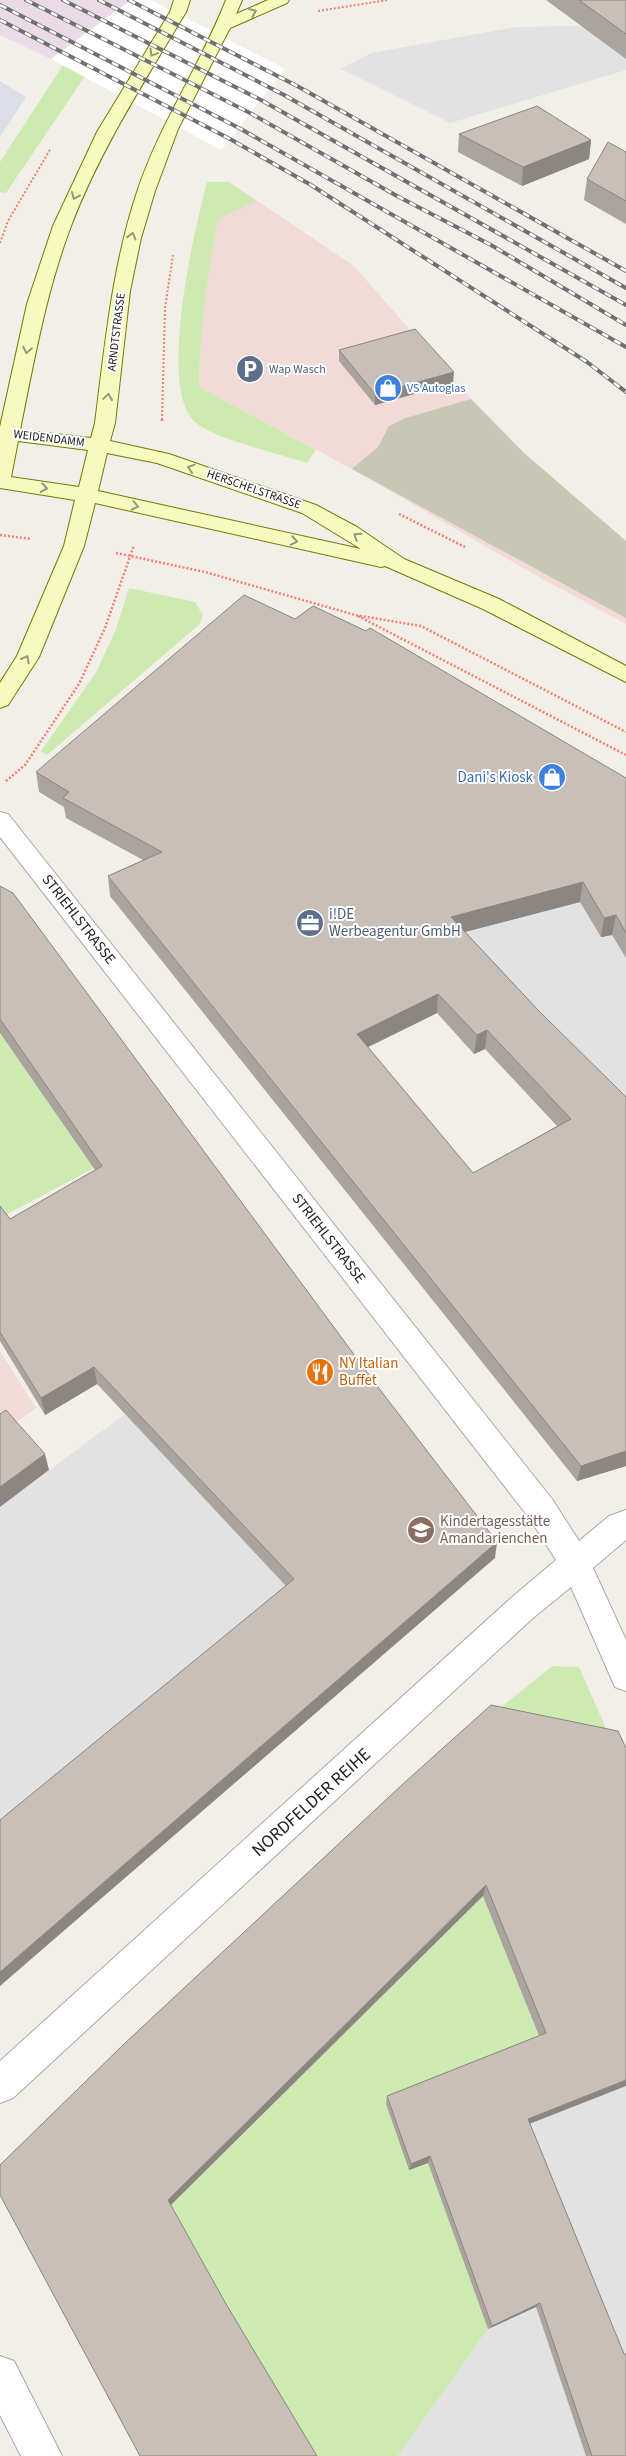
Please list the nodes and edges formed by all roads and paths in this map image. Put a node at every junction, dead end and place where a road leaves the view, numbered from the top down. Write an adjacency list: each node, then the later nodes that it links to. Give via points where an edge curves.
1 (182, 0): 8 (main road, one-way to 8, via 178,12 105,132 62,226 36,304)
2 (234, 0): 6 (main road, ARNDTSTRASSE)
3 (281, 0): 6 (main road, one-way to 3)
4 (388, 0): 5 (path)
5 (314, 12)
6 (224, 25): 9 (main road, ARNDTSTRASSE, one-way to 6, via 121,291 132,238 170,129)
7 (173, 252): 10 (path, via 165,308)
8 (5, 433): 9 (main road, WEIDENDAMM); 11 (main road)
9 (99, 445): 10 (main road, HERSCHELSTRASSE); 12 (main road, ARNDTSTRASSE)
10 (162, 458): 18 (main road, HERSCHELSTRASSE, one-way to 10, via 309,509)
11 (0, 482): 12 (main road, one-way to 12)
12 (88, 495): 13 (main road, HERSCHELSTRASSE, one-way to 13); 21 (main road, ARNDTSTRASSE, one-way to 12, via 28,657 62,579)
13 (146, 508): 17 (path); 18 (main road, HERSCHELSTRASSE, one-way to 18)
14 (0, 535): 15 (path)
15 (37, 540)
16 (113, 552): 17 (path)
17 (131, 555): 19 (path, via 214,574); 24 (path, via 105,628 80,684 25,764)
18 (397, 564): 20 (main road, HERSCHELSTRASSE, via 491,604)
19 (355, 615): 22 (path, via 420,626); 23 (path)
20 (626, 675)
21 (0, 700)
22 (626, 732)
23 (626, 755)
24 (0, 786)
25 (0, 820): 27 (street, STRIEHLSTRASSE, via 541,1509)
26 (626, 1524): 27 (street, NORDFELDER REIHE)
27 (575, 1562): 28 (street, STRIEHLSTRASSE); 29 (street, NORDFELDER REIHE)
28 (626, 1676)
29 (0, 2085)
30 (0, 2375): 31 (street)
31 (42, 2456)

